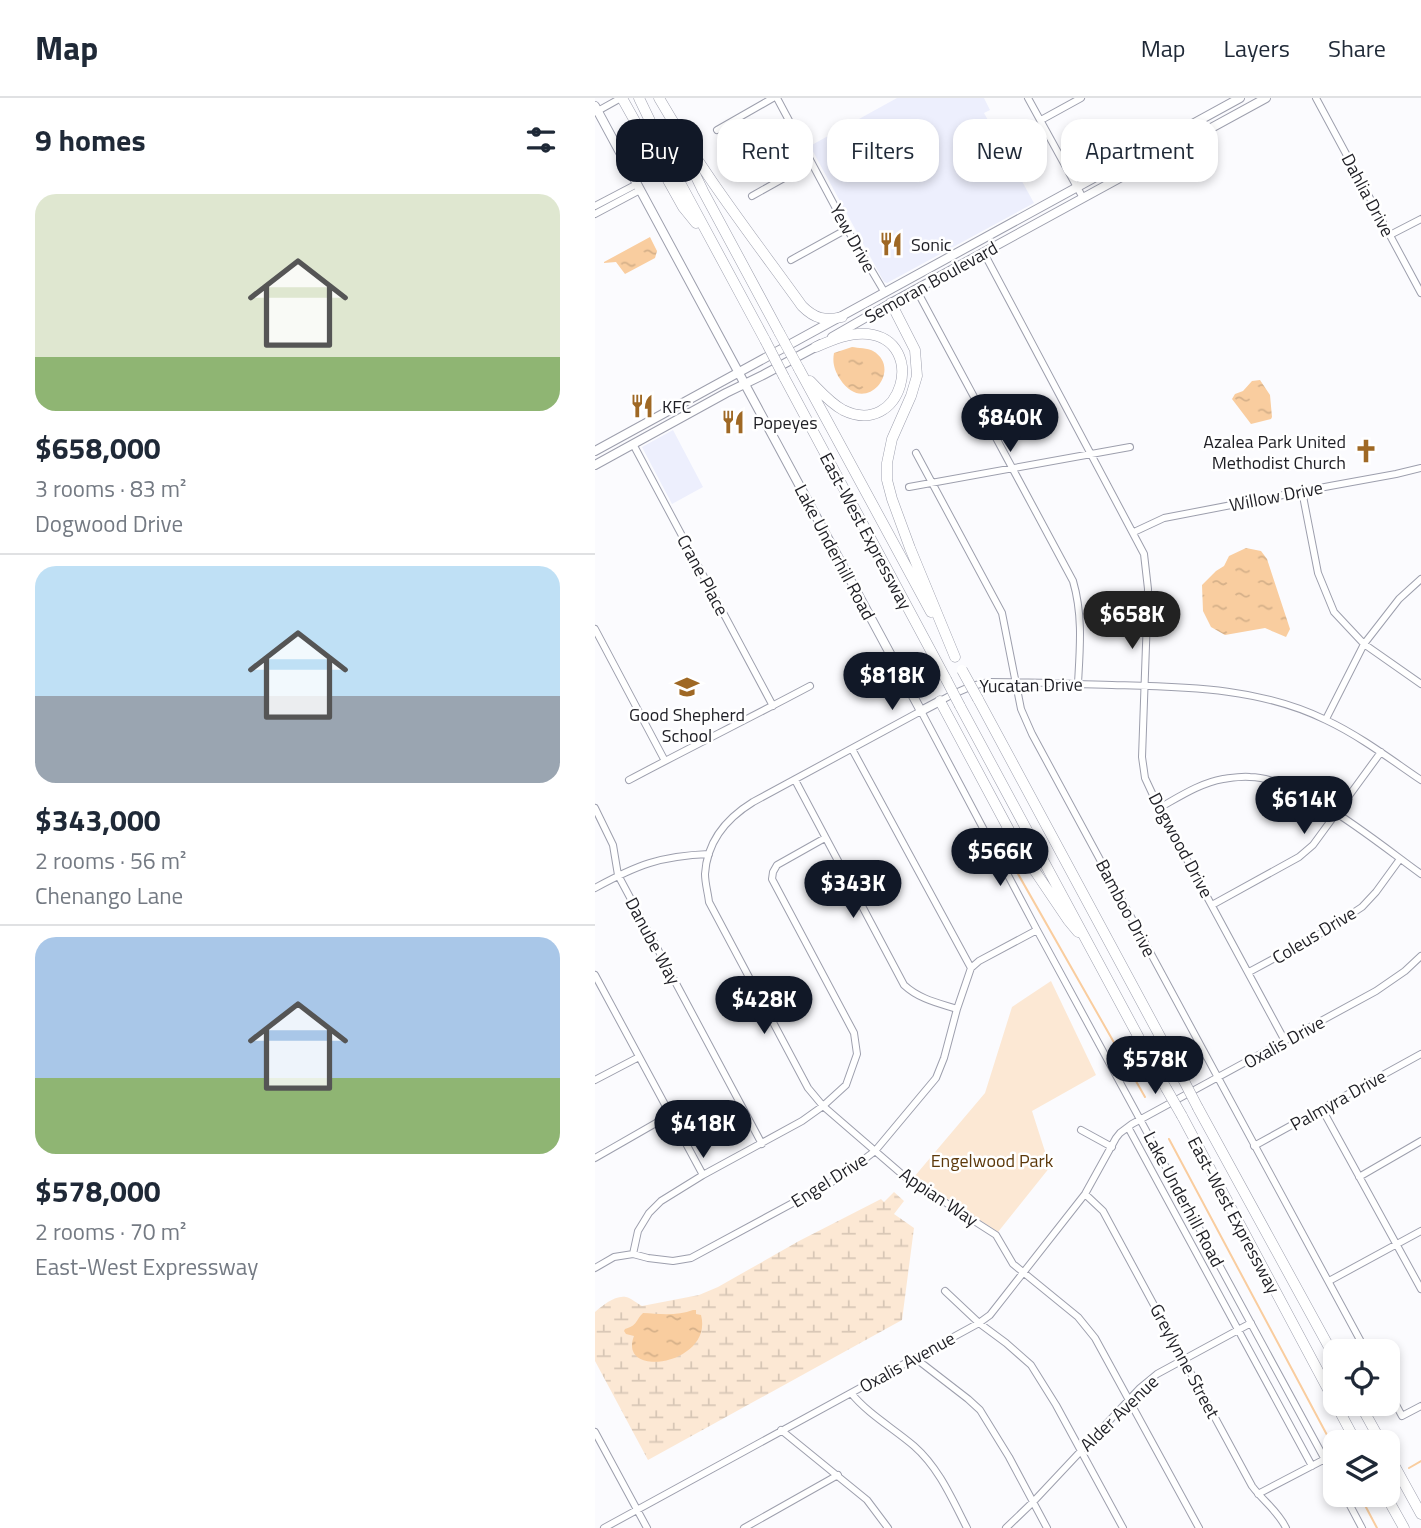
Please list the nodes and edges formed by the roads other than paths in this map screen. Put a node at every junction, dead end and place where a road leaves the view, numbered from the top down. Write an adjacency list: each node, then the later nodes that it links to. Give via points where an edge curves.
1 (622, 98): 10 (street); 26 (highway, via 683,207)
2 (659, 98): 34 (highway, via 802,306 817,318); 36 (highway, East-West Expressway, bridge, via 703,191)
3 (775, 98): 11 (street); 12 (street, Yew Drive)
4 (1028, 98): 13 (street)
5 (1081, 98): 14 (street)
6 (1240, 98): 19 (main road, Semoran Boulevard)
7 (1266, 98): 21 (main road, Semoran Boulevard)
8 (1316, 98): 27 (street, Dahlia Drive)
9 (641, 101): 26 (highway, East-West Expressway)
10 (596, 110): 18 (main road, Lake Underhill Road)
11 (737, 119)
12 (787, 119)
13 (1040, 119)
14 (1043, 119)
15 (1047, 131): 19 (street)
16 (813, 167): 25 (street, Yew Drive)
17 (777, 182): 20 (street)
18 (638, 187): 22 (street); 23 (street); 37 (main road, Lake Underhill Road)
19 (1077, 188): 21 (street); 31 (main road, Semoran Boulevard)
20 (752, 196)
21 (1083, 198): 28 (main road, Semoran Boulevard)
22 (595, 206)
23 (595, 214)
24 (1421, 219): 27 (street)
25 (847, 229): 29 (street); 31 (street, Yew Drive)
26 (706, 233): 81 (highway, East-West Expressway, bridge)
27 (1390, 235): 32 (street, Dahlia Drive)
28 (984, 253): 30 (main road, Semoran Boulevard); 43 (street, Dogwood Drive)
29 (791, 260)
30 (916, 289): 33 (main road, Semoran Boulevard); 45 (street)
31 (885, 293): 33 (main road, Yew Drive); 34 (main road, Semoran Boulevard)
32 (1421, 293)
33 (891, 303): 35 (main road, Semoran Boulevard); 54 (highway, via 915,350 917,376 892,439 887,480)
34 (842, 317): 37 (main road, Semoran Boulevard)
35 (815, 347): 36 (highway, via 857,334 880,337 901,362 903,375 896,397 875,413 852,414 830,402); 38 (main road, Semoran Boulevard)
36 (799, 369): 54 (highway, East-West Expressway)
37 (739, 372): 38 (main road, Lake Underhill Road); 41 (main road, Semoran Boulevard)
38 (745, 384): 39 (main road, Semoran Boulevard); 62 (main road, Lake Underhill Road)
39 (633, 444): 44 (main road, Semoran Boulevard); 61 (street, Crane Place)
40 (1130, 447): 43 (street)
41 (595, 451)
42 (916, 453): 47 (street, Bamboo Drive)
43 (1092, 453): 45 (street); 50 (street, Dogwood Drive)
44 (595, 465)
45 (1013, 468): 47 (street); 56 (street, via 1076,590 1081,622)
46 (1421, 468): 49 (street, Willow Drive)
47 (932, 483): 48 (street); 55 (street, Bamboo Drive, via 1002,613)
48 (909, 487)
49 (1302, 491): 50 (street, Willow Drive, via 1164,519); 53 (street, via 1318,573 1335,612)
50 (1134, 531): 58 (street, Dogwood Drive, via 1145,554)
51 (1421, 579): 53 (street)
52 (595, 629): 66 (street)
53 (1364, 644): 57 (street); 63 (street)
54 (955, 657): 118 (highway, East-West Expressway, bridge)
55 (1015, 682): 56 (street, Yucatan Drive); 60 (street, Yucatan Drive, via 974,684); 90 (street, Bamboo Drive, via 1032,734)
56 (1078, 683): 58 (street, Yucatan Drive)
57 (1421, 684)
58 (1145, 685): 63 (street, Yucatan Drive, via 1239,692); 71 (street, Dogwood Drive, via 1145,778)
59 (810, 686): 61 (street)
60 (940, 701): 62 (main road, Yucatan Drive); 81 (highway, via 1016,843)
61 (773, 706): 66 (street)
62 (921, 712): 64 (street, Yucatan Drive); 80 (street, Lake Underhill Road)
63 (1326, 719): 65 (street, Yucatan Drive)
64 (852, 749): 68 (street, Yucatan Drive); 83 (street)
65 (1381, 752): 69 (street, Yucatan Drive); 72 (street)
66 (666, 761): 67 (street)
67 (629, 780)
68 (795, 780): 73 (street); 74 (street, Yucatan Drive, via 728,820)
69 (1421, 780)
70 (595, 808): 77 (street, Danube Way, via 613,845)
71 (1159, 808): 72 (street, via 1198,787 1250,776 1304,793); 79 (street, Dogwood Drive)
72 (1336, 814): 75 (street); 79 (street, via 1299,857)
73 (825, 838): 86 (street, via 904,985 922,998); 92 (street, via 777,865 772,879 854,1032 857,1054 846,1085)
74 (709, 854): 77 (street, via 663,858); 92 (street, Appian Way, via 705,875 709,902 808,1088)
75 (1400, 859): 76 (street); 84 (street, Coleus Drive, via 1362,907)
76 (1421, 874)
77 (618, 875): 78 (street); 99 (street, Danube Way)
78 (595, 888)
79 (1212, 905): 84 (street, Dogwood Drive)
80 (1037, 930): 83 (street); 95 (street, Lake Underhill Road)
81 (1091, 948): 127 (highway, East-West Expressway, bridge)
82 (1421, 956): 87 (street, Oxalis Drive, via 1376,991)
83 (971, 968): 86 (street, Engel Drive)
84 (1249, 972): 87 (street, Dogwood Drive)
85 (595, 975): 89 (street)
86 (957, 1009): 102 (street, Engel Drive, via 936,1078)
87 (1285, 1041): 90 (street, Oxalis Drive)
88 (1421, 1054): 93 (street, Palmyra Drive)
89 (639, 1056): 91 (street); 94 (street)
90 (1218, 1078): 95 (street, Oxalis Drive); 100 (street, Bamboo Drive)
91 (595, 1080)
92 (823, 1106): 99 (street); 102 (street, Appian Way)
93 (1322, 1109): 100 (street, Palmyra Drive); 105 (street)
94 (670, 1115): 103 (street); 104 (street)
95 (1141, 1119): 96 (street, Oxalis Avenue); 116 (street, Lake Underhill Road)
96 (1128, 1127): 101 (street, Oxalis Avenue); 117 (street, Lake Underhill Road)
97 (1081, 1130): 101 (street)
98 (1421, 1141): 105 (street)
99 (762, 1144): 104 (street)
100 (1254, 1146): 112 (street, Bamboo Drive)
101 (1111, 1147): 106 (street, Oxalis Avenue)
102 (874, 1151): 109 (street, Engel Drive, via 841,1177 691,1258 673,1261); 111 (street, Appian Way, via 904,1176 996,1235 1013,1264)
103 (595, 1158)
104 (703, 1175): 109 (street, via 649,1213 638,1231)
105 (1359, 1177): 108 (street)
106 (1085, 1194): 111 (street, Oxalis Avenue); 121 (street, Greylynne Street, via 1103,1210)
107 (1421, 1231): 108 (street)
108 (1397, 1244): 112 (street); 113 (street)
109 (633, 1254): 110 (street, Engel Drive, via 614,1257)
110 (595, 1268)
111 (1024, 1273): 115 (street, Oxalis Avenue, via 991,1315); 123 (street, Appian Way, via 1078,1317)
112 (1329, 1281): 119 (street, Bamboo Drive)
113 (1421, 1289)
114 (945, 1291): 115 (street)
115 (979, 1323): 120 (street, Oxalis Avenue); 129 (street, via 1031,1365)
116 (1251, 1323): 117 (street, Alder Avenue); 130 (street, Lake Underhill Road)
117 (1238, 1330): 121 (street, Alder Avenue); 132 (street, Lake Underhill Road)
118 (1325, 1339)
119 (1360, 1339)
120 (915, 1358): 122 (street, Oxalis Avenue); 136 (street, via 980,1410)
121 (1183, 1359): 123 (street, Alder Avenue); 135 (street, Greylynne Street)
122 (851, 1392): 126 (street, Oxalis Avenue); 145 (street, via 929,1460)
123 (1129, 1398): 129 (street, Alder Avenue); 149 (street, Appian Way)
124 (1421, 1406): 125 (street, via 1402,1416)
125 (1400, 1412)
126 (781, 1430): 133 (street); 139 (street, Oxalis Avenue)
127 (1350, 1430)
128 (595, 1432): 139 (street)
129 (1081, 1450): 136 (street, Alder Avenue); 148 (street)
130 (1323, 1455)
131 (1323, 1460): 132 (street)
132 (1312, 1466): 135 (street)
133 (838, 1475): 141 (street, via 867,1500); 144 (street)
134 (1400, 1476): 140 (highway)
135 (1258, 1494): 150 (street, Greylynne Street)
136 (1033, 1502): 146 (street, Alder Avenue); 147 (street)
137 (1351, 1507): 151 (street)
138 (1392, 1507): 152 (highway)
139 (638, 1510): 142 (street, Oxalis Avenue); 143 (street)
140 (1421, 1514)
141 (886, 1527)
142 (604, 1528)
143 (647, 1528)
144 (744, 1528)
145 (967, 1528)
146 (1006, 1528)
147 (1047, 1528)
148 (1123, 1528)
149 (1199, 1528)
150 (1286, 1528)
151 (1363, 1528)
152 (1403, 1528)

